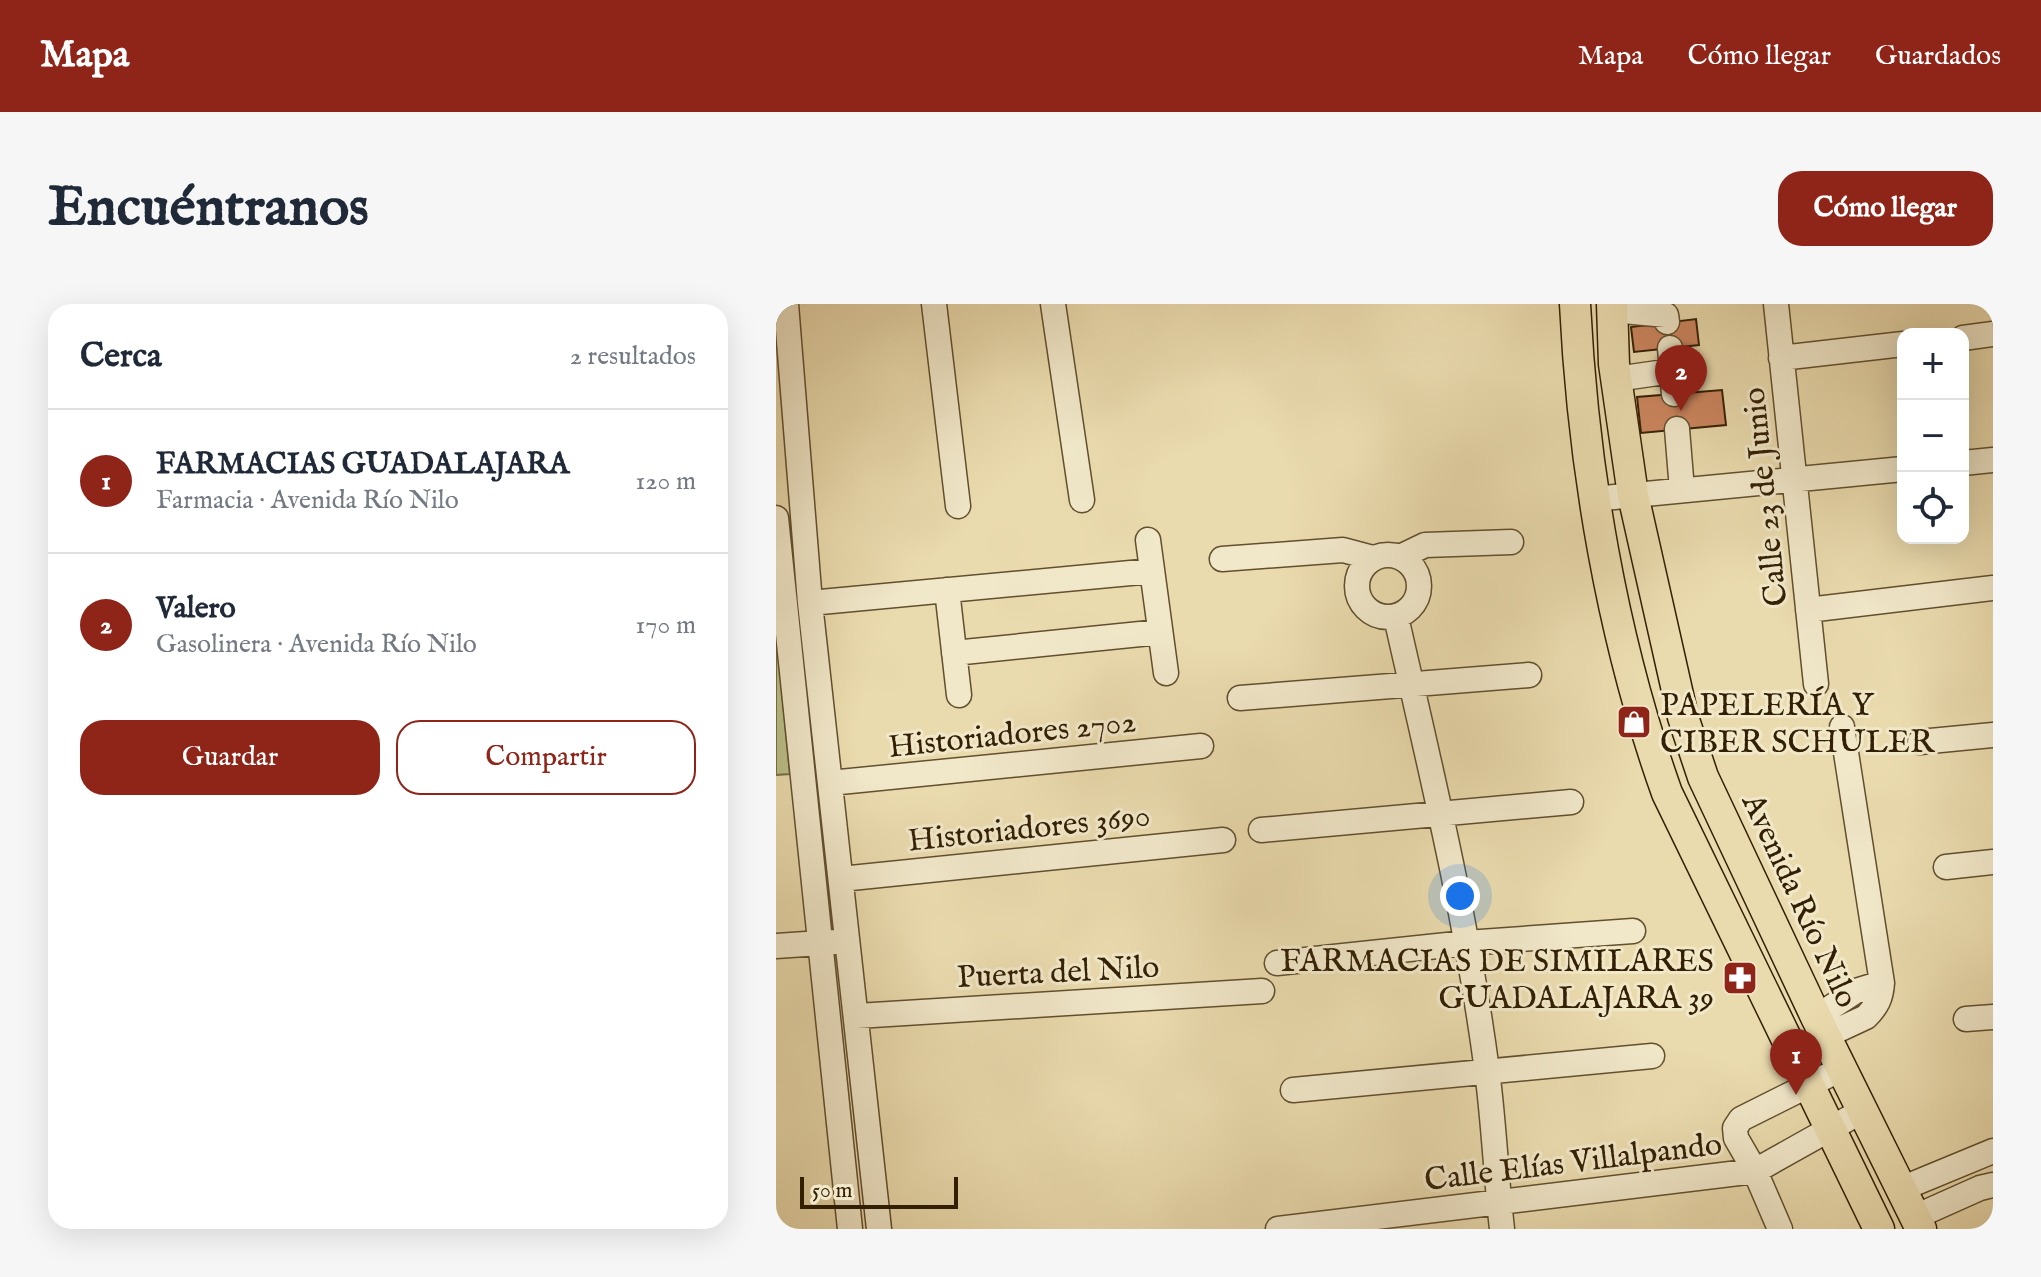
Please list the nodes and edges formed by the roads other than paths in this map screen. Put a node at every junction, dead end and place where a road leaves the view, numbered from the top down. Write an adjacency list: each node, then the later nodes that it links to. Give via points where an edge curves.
1 (786, 304): 25 (street)
2 (934, 304): 23 (street)
3 (1053, 304): 22 (street)
4 (1575, 304): 21 (main road)
5 (1776, 304): 11 (street, Calle 23 de Junio)
6 (1612, 307): 7 (street, via 1666,315); 13 (main road, Avenida Río Nilo)
7 (1667, 322)
8 (1993, 334): 9 (street)
9 (1969, 337)
10 (1897, 345): 11 (street)
11 (1781, 358): 18 (street, Calle 23 de Junio)
12 (1672, 371): 13 (street)
13 (1616, 379): 20 (main road, Avenida Río Nilo)
14 (1677, 429): 19 (street)
15 (1993, 460): 16 (street)
16 (1969, 462)
17 (1897, 470): 18 (street)
18 (1794, 479): 19 (street); 35 (street, Calle 23 de Junio)
19 (1682, 490): 20 (street)
20 (1633, 495): 21 (street); 67 (main road, Avenida Río Nilo, via 1683,717 1703,777)
21 (1594, 499): 68 (main road, via 1645,732 1667,793)
22 (1082, 500)
23 (958, 506)
24 (776, 530): 25 (street); 59 (street)
25 (804, 534): 34 (street)
26 (1148, 540): 31 (street)
27 (1511, 542): 28 (street, via 1425,545)
28 (1400, 557): 29 (street); 36 (street, via 1419,581 1418,596)
29 (1373, 558): 30 (street, via 1343,550); 36 (street, via 1361,568 1358,598 1380,618)
30 (1222, 559)
31 (1152, 571): 33 (street); 37 (street)
32 (1993, 588): 35 (street)
33 (947, 590): 34 (street); 38 (street)
34 (810, 603): 49 (street)
35 (1808, 610): 42 (street, Calle 23 de Junio)
36 (1396, 617): 41 (street)
37 (1160, 632): 38 (street); 39 (street)
38 (954, 653): 43 (street)
39 (1166, 673)
40 (1529, 675): 41 (street)
41 (1411, 684): 44 (street); 51 (street)
42 (1816, 684)
43 (959, 695)
44 (1240, 698)
45 (1842, 727): 67 (street, via 1882,983 1881,996 1866,1017)
46 (1993, 735): 47 (street)
47 (1920, 742)
48 (1201, 746): 49 (street, Historiadores 2702)
49 (830, 783): 56 (street)
50 (1571, 802): 51 (street)
51 (1441, 813): 52 (street); 60 (street)
52 (1261, 830)
53 (1223, 840): 56 (street, Historiadores 3690)
54 (1993, 862): 55 (street)
55 (1946, 867)
56 (841, 879): 58 (street)
57 (1633, 931): 60 (street)
58 (849, 941): 59 (street); 64 (street)
59 (821, 943): 61 (street); 83 (street)
60 (1466, 943): 62 (street); 71 (street)
61 (776, 946)
62 (1277, 963)
63 (1262, 991): 64 (street, Puerta del Nilo)
64 (857, 1016): 84 (street)
65 (1993, 1017): 66 (street)
66 (1966, 1019)
67 (1820, 1027): 68 (street); 70 (main road, Avenida Río Nilo)
68 (1791, 1052): 72 (main road)
69 (1652, 1056): 71 (street)
70 (1841, 1069): 72 (street); 74 (main road, Avenida Río Nilo)
71 (1487, 1072): 73 (street); 80 (street)
72 (1807, 1085): 75 (main road); 77 (street, via 1737,1123 1736,1138)
73 (1293, 1090)
74 (1862, 1111): 75 (street, Calle Elías Villalpando); 79 (main road, Avenida Río Nilo)
75 (1829, 1130): 77 (street, Calle Elías Villalpando); 88 (main road)
76 (1993, 1151): 79 (street)
77 (1755, 1171): 80 (street, Calle Elías Villalpando); 87 (street)
78 (1993, 1185): 81 (street)
79 (1901, 1189): 81 (main road, Avenida Río Nilo)
80 (1499, 1203): 82 (street, Calle Elías Villalpando); 86 (street)
81 (1918, 1223)
82 (1347, 1225): 85 (street, Calle Elías Villalpando)
83 (850, 1229)
84 (879, 1229)
85 (1278, 1229)
86 (1502, 1229)
87 (1780, 1229)
88 (1879, 1229)

